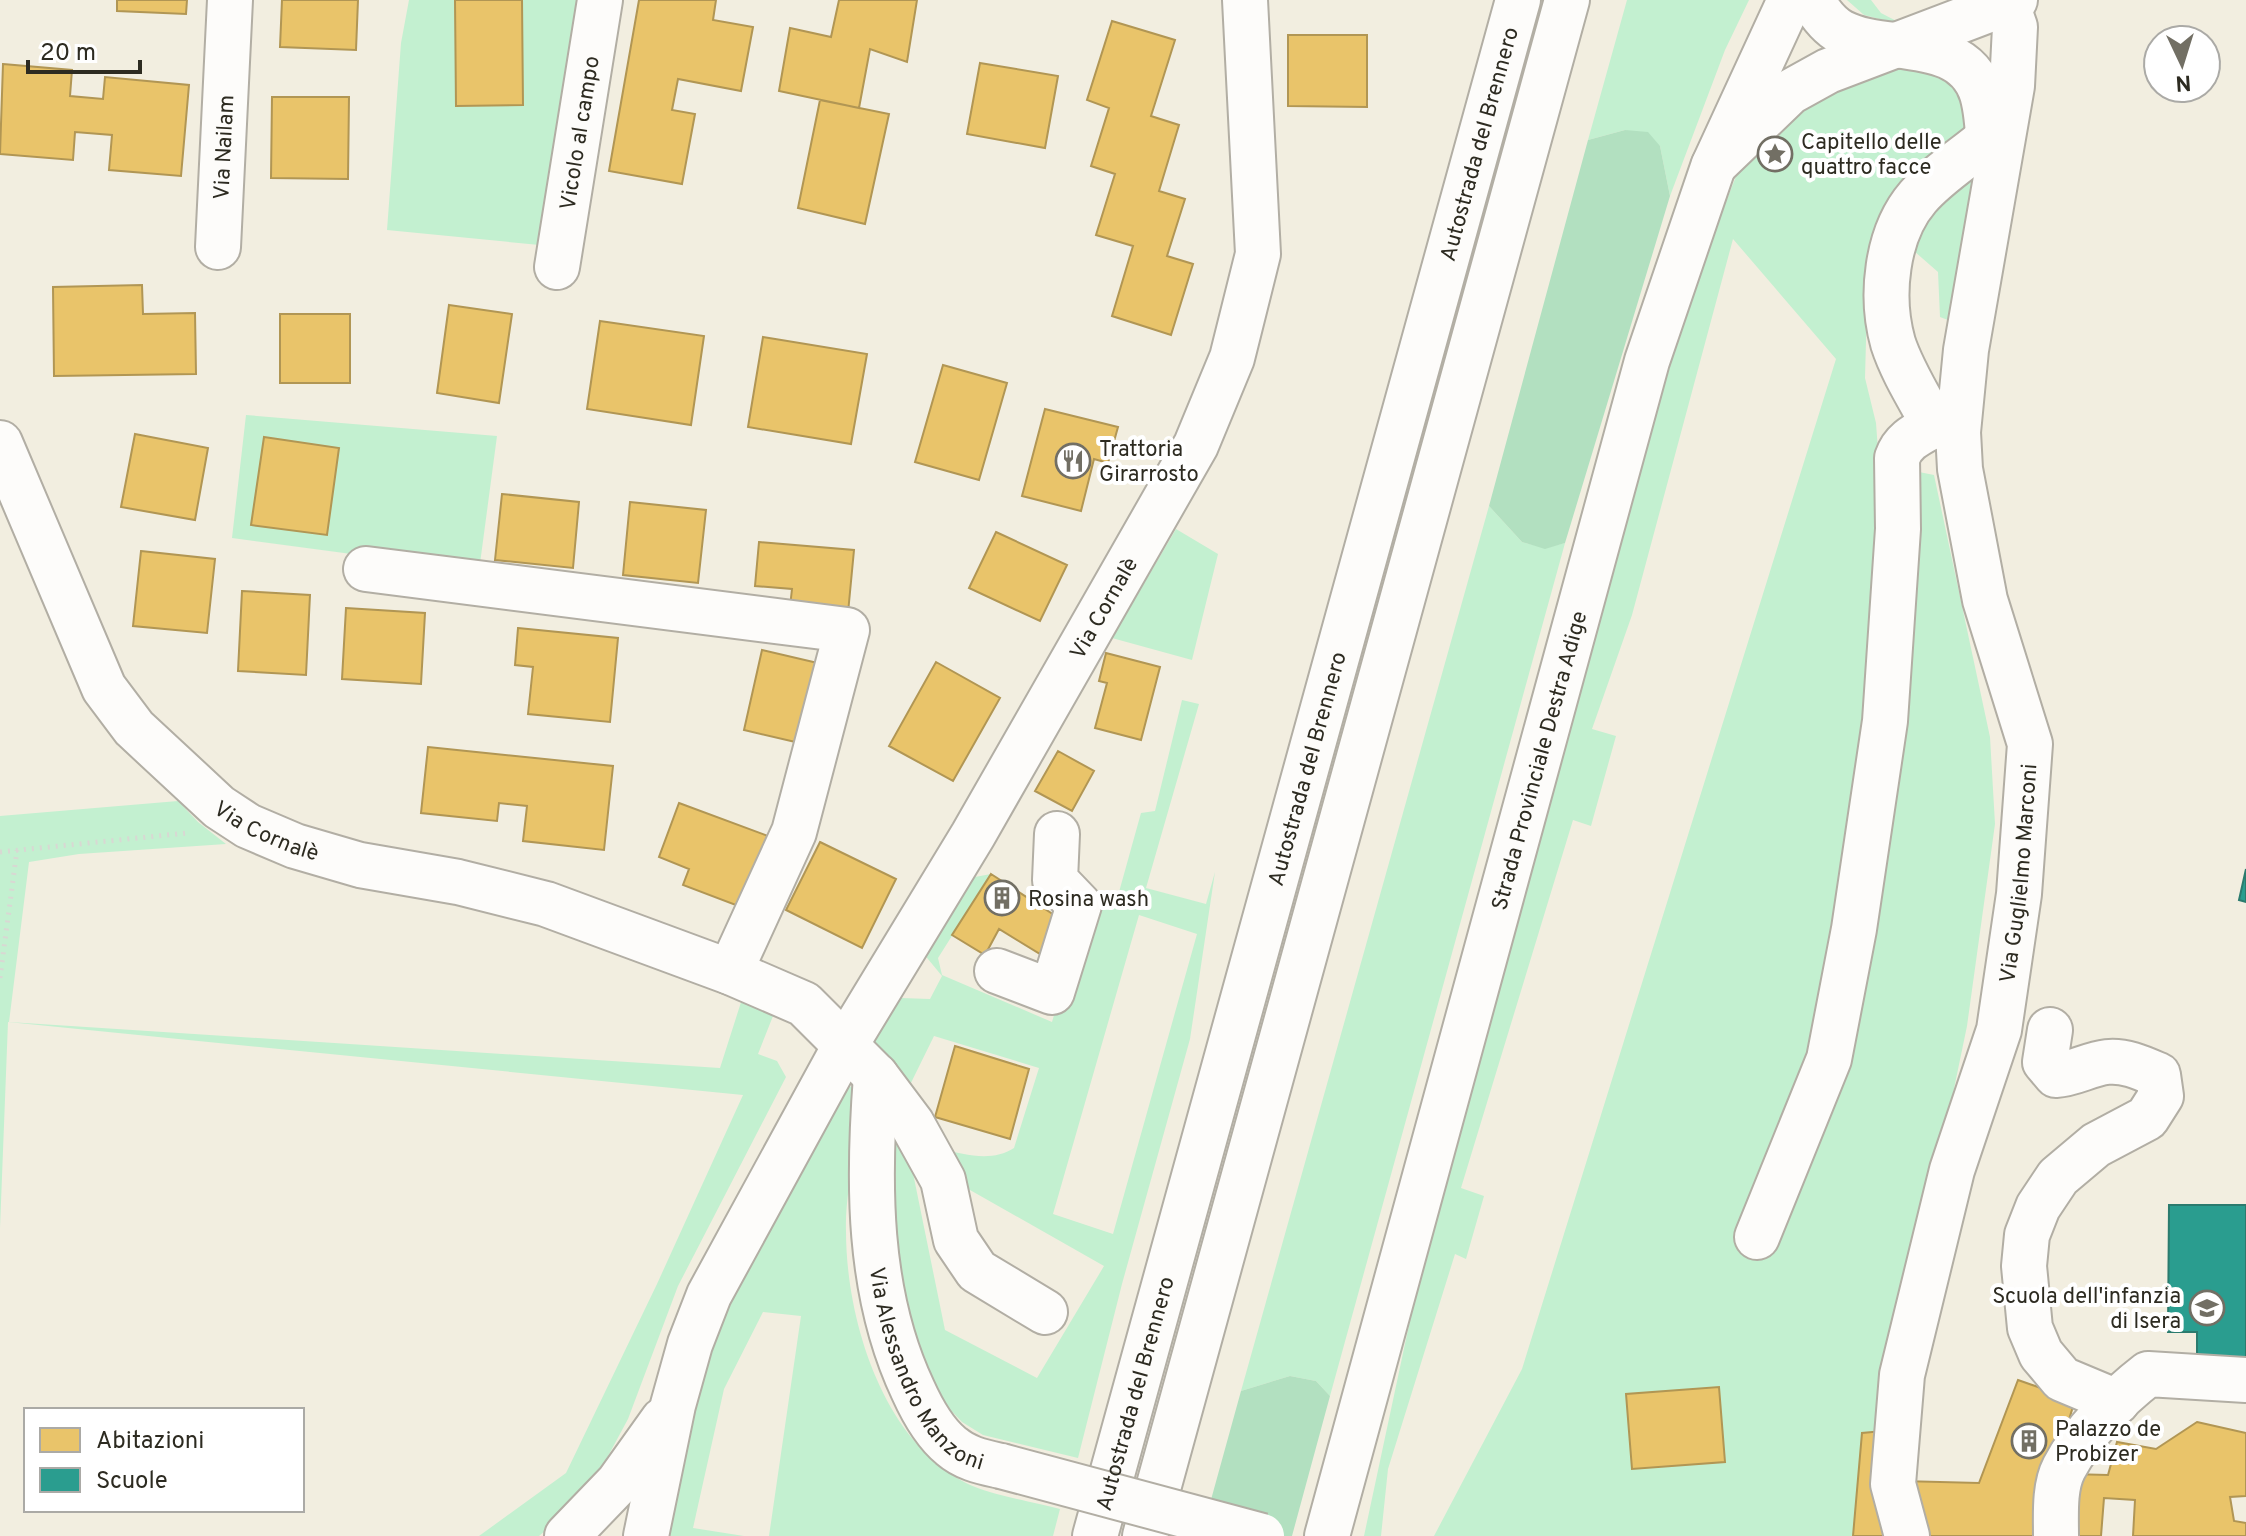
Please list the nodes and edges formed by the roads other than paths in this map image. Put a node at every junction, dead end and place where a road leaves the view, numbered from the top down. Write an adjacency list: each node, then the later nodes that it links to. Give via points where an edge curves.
1 (230, 0): 14 (main road, Via Nailam)
2 (600, 0): 15 (main road, Vicolo al campo)
3 (1245, 0): 23 (main road, Via Cornalè, via 1258,254 1232,358 1196,445 973,835)
4 (1518, 0): 32 (main road, Autostrada del Brennero)
5 (1567, 0): 33 (main road, Autostrada del Brennero)
6 (1790, 0): 12 (main road, Strada Provinciale Destra Adige)
7 (1812, 0): 10 (main road, Via Guglielmo Marconi, via 1839,31 1865,41)
8 (1934, 0): 9 (main road, via 1977,6)
9 (2011, 2): 10 (main road); 13 (main road, Via Guglielmo Marconi, via 2012,86)
10 (1904, 45): 11 (main road, Via Guglielmo Marconi, via 1953,60 1975,80); 12 (main road, via 1828,71 1790,92)
11 (1988, 138): 13 (main road, Via Guglielmo Marconi); 16 (main road, via 1919,196 1899,226 1890,260 1887,301 1893,343)
12 (1713, 167): 35 (main road, Strada Provinciale Destra Adige, via 1647,361)
13 (1991, 205): 16 (main road, Via Guglielmo Marconi, via 1966,350)
14 (218, 247)
15 (557, 267)
16 (1946, 428): 25 (main road, via 1908,440 1897,458 1898,529 1885,721 1854,929 1829,1059); 36 (main road, Via Guglielmo Marconi, via 1960,469 1985,600 2030,744 2019,894 1999,1030 1952,1170 1902,1375 1893,1484)
17 (0, 443): 21 (main road, Via Cornalè, via 104,688 134,728 219,807 295,846 546,904)
18 (366, 569): 21 (main road, via 847,630 794,832)
19 (1057, 834): 20 (main road, via 1055,880 1079,905 1052,992)
20 (997, 971)
21 (730, 972): 23 (main road, Via Cornalè, via 804,1004)
22 (2050, 1030): 28 (main road, via 2045,1062 2056,1075 2107,1062 2135,1065 2158,1075 2161,1096 2147,1118 2096,1145 2058,1177 2027,1235 2030,1328 2041,1354 2062,1379)
23 (846, 1044): 24 (main road); 29 (main road, via 709,1295)
24 (876, 1076): 26 (main road, via 912,1124 943,1180 956,1240 965,1256 977,1271); 34 (main road, Via Alessandro Manzoni, bridge, via 871,1157 877,1265 892,1340 919,1404 940,1434 969,1458)
25 (1757, 1237)
26 (1045, 1312)
27 (2246, 1380): 28 (main road, via 2148,1374)
28 (2117, 1402): 37 (main road, via 2063,1469)
29 (673, 1405): 30 (main road, via 618,1483); 31 (main road)
30 (567, 1536)
31 (646, 1536)
32 (1095, 1536)
33 (1145, 1536)
34 (1262, 1536)
35 (1327, 1536)
36 (1907, 1536)
37 (2056, 1536)

